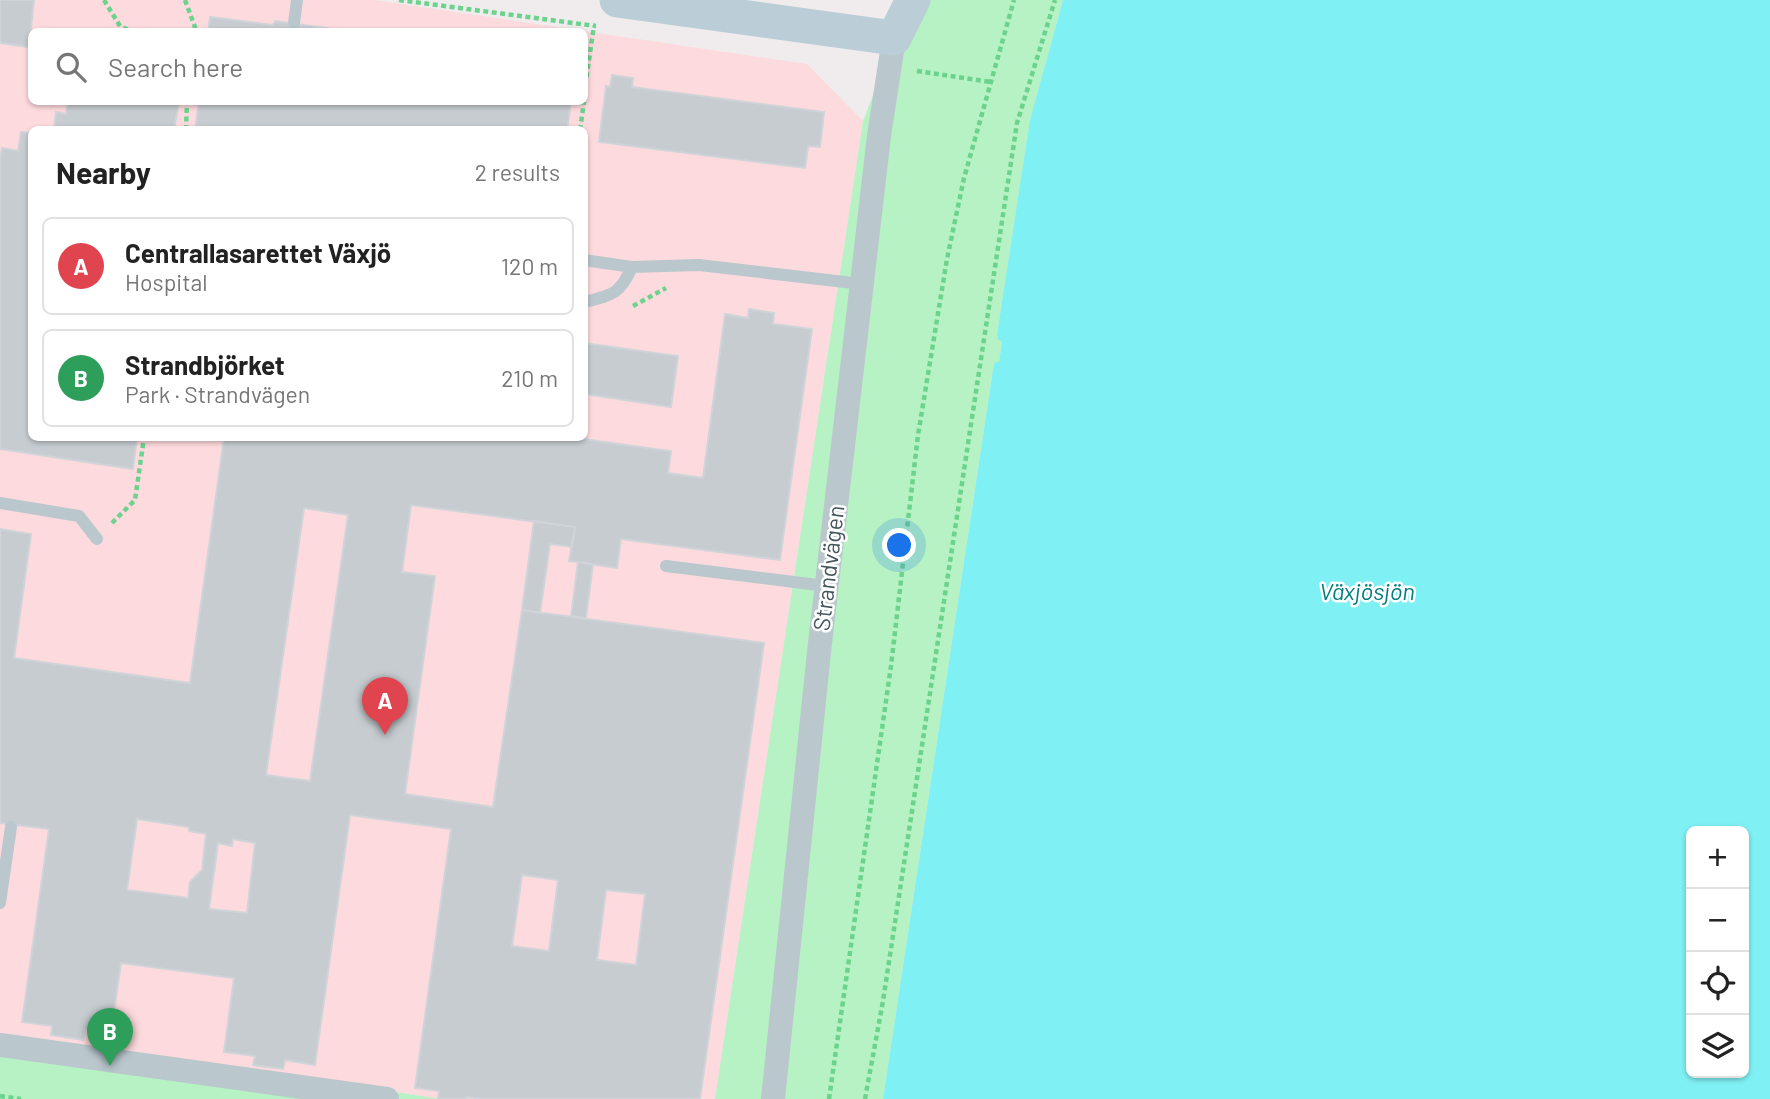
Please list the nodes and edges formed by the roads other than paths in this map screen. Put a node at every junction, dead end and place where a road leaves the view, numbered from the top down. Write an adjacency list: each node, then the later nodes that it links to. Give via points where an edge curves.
1 (296, 0): 4 (lane)
2 (617, 0): 5 (street)
3 (913, 0): 5 (street)
4 (294, 23)
5 (892, 53): 8 (street, Strandvägen)
6 (588, 261): 7 (lane)
7 (632, 267): 8 (lane, via 699,265); 9 (lane, via 623,286)
8 (862, 284): 13 (street, Strandvägen)
9 (588, 301)
10 (0, 503): 11 (lane, via 79,516)
11 (97, 539)
12 (666, 566): 13 (lane)
13 (826, 586): 18 (street, Strandvägen)
14 (11, 827): 15 (lane)
15 (0, 903)
16 (0, 1045): 17 (street)
17 (387, 1099)
18 (773, 1099)

